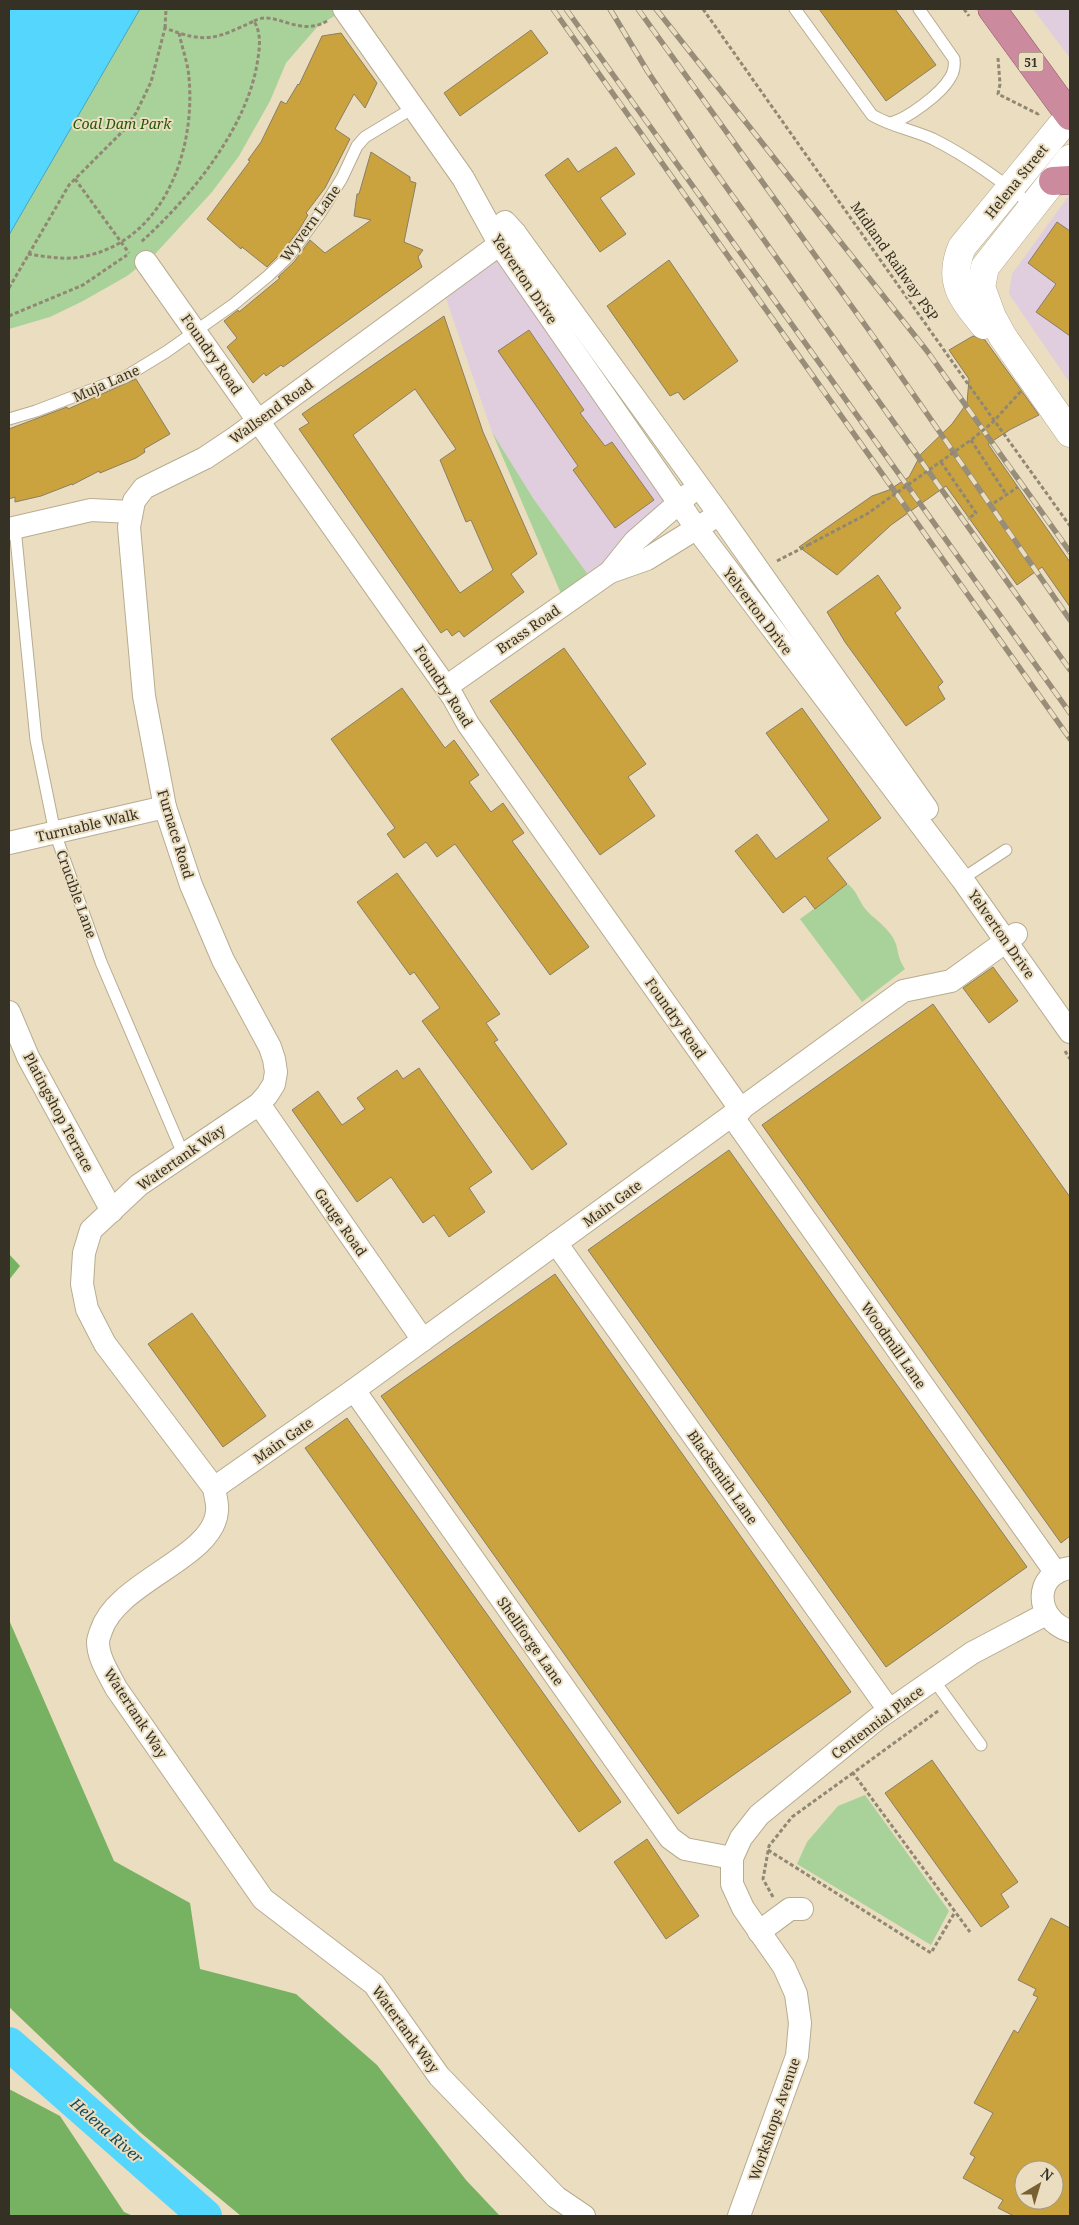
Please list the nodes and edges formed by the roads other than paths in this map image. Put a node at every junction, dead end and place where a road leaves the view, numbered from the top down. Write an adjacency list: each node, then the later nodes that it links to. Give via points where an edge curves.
1 (795, 9): 7 (lane, via 872,114)
2 (919, 9): 7 (lane, via 954,59 955,68 942,88 903,120)
3 (981, 13): 6 (highway, 51)
4 (337, 14): 5 (street, Yelverton Drive)
5 (413, 108): 13 (street, Yelverton Drive); 15 (lane, Wyvern Lane, via 365,137 319,215 288,257 250,292)
6 (1070, 116): 10 (street, Helena Street)
7 (890, 123): 10 (lane, via 921,134 962,155)
8 (1070, 159): 9 (street, Helena Street)
9 (1061, 180): 11 (street, Helena Street)
10 (1010, 188): 11 (lane); 12 (street, Helena Street)
11 (1033, 206): 12 (street, Helena Street)
12 (991, 235): 16 (street, Helena Street, via 982,294); 16 (street, Helena Street, via 962,247 955,266 958,288 986,327)
13 (508, 239): 18 (street, Wallsend Road); 20 (street, Yelverton Drive); 21 (street, Yelverton Drive)
14 (138, 258): 15 (street, Foundry Road)
15 (196, 332): 17 (lane, Muja Lane, via 125,377); 18 (street, Foundry Road)
16 (1003, 337): 19 (street)
17 (9, 419)
18 (259, 420): 22 (street, Wallsend Road, via 205,458 144,488 138,493); 27 (street, Foundry Road)
19 (1070, 433)
20 (698, 486): 21 (street, Brass Road); 23 (street, Yelverton Drive)
21 (679, 503): 25 (street, Yelverton Drive); 26 (street, Brass Road, via 635,541)
22 (131, 512): 24 (street, via 91,510); 28 (street, Furnace Road, via 144,696)
23 (719, 514): 25 (street, Brass Road); 32 (street, Yelverton Drive)
24 (12, 529): 29 (lane, Crucible Lane, via 36,740)
25 (697, 529): 26 (street, Brass Road, via 647,559); 32 (street, Yelverton Drive)
26 (610, 572): 27 (street, Brass Road)
27 (446, 687): 38 (street, Foundry Road, via 468,724)
28 (165, 807): 29 (street, Turntable Walk); 37 (street, Furnace Road, via 191,885 223,960 274,1059 274,1084)
29 (55, 833): 30 (street, Turntable Walk); 39 (lane, Crucible Lane, via 101,962)
30 (9, 844)
31 (1006, 850): 32 (lane)
32 (967, 875): 33 (street, Yelverton Drive)
33 (1012, 937): 34 (street, Yelverton Drive); 36 (street, Yelverton Drive); 38 (street, Main Gate, via 951,981 903,991)
34 (1070, 1010)
35 (9, 1012): 40 (street, Platingshop Terrace, via 28,1056)
36 (1070, 1031)
37 (259, 1104): 39 (street, Watertank Way); 42 (street, Gauge Road)
38 (737, 1113): 41 (street, Main Gate); 45 (street, Woodmill Lane)
39 (184, 1156): 40 (street, Watertank Way, via 139,1185)
40 (112, 1211): 44 (street, Watertank Way, via 92,1230 84,1253 82,1284 86,1310 105,1344)
41 (556, 1243): 42 (street, Main Gate); 49 (street, Blacksmith Lane)
42 (423, 1340): 43 (street, Main Gate)
43 (354, 1390): 44 (street, Main Gate); 51 (street, Shellforge Lane, via 670,1838 685,1849)
44 (214, 1488): 54 (street, Watertank Way, via 217,1511 211,1529 197,1545 118,1603 104,1621 98,1642 103,1662 116,1688 263,1898 374,1984 439,2076 556,2197)
45 (1063, 1571): 46 (street, via 1045,1587)
46 (1046, 1614): 47 (street, via 1052,1622); 48 (street, Centennial Place, via 972,1652)
47 (1070, 1631)
48 (933, 1679): 49 (street, Centennial Place); 50 (lane)
49 (889, 1710): 51 (street, Centennial Place, via 759,1815 741,1838)
50 (982, 1745)
51 (732, 1858): 53 (street, Workshops Avenue, via 732,1884 742,1908)
52 (802, 1909): 53 (street, via 790,1909)
53 (759, 1932): 55 (street, Workshops Avenue, via 784,1967 796,1994 800,2023 797,2056)
54 (584, 2216)
55 (739, 2216)

